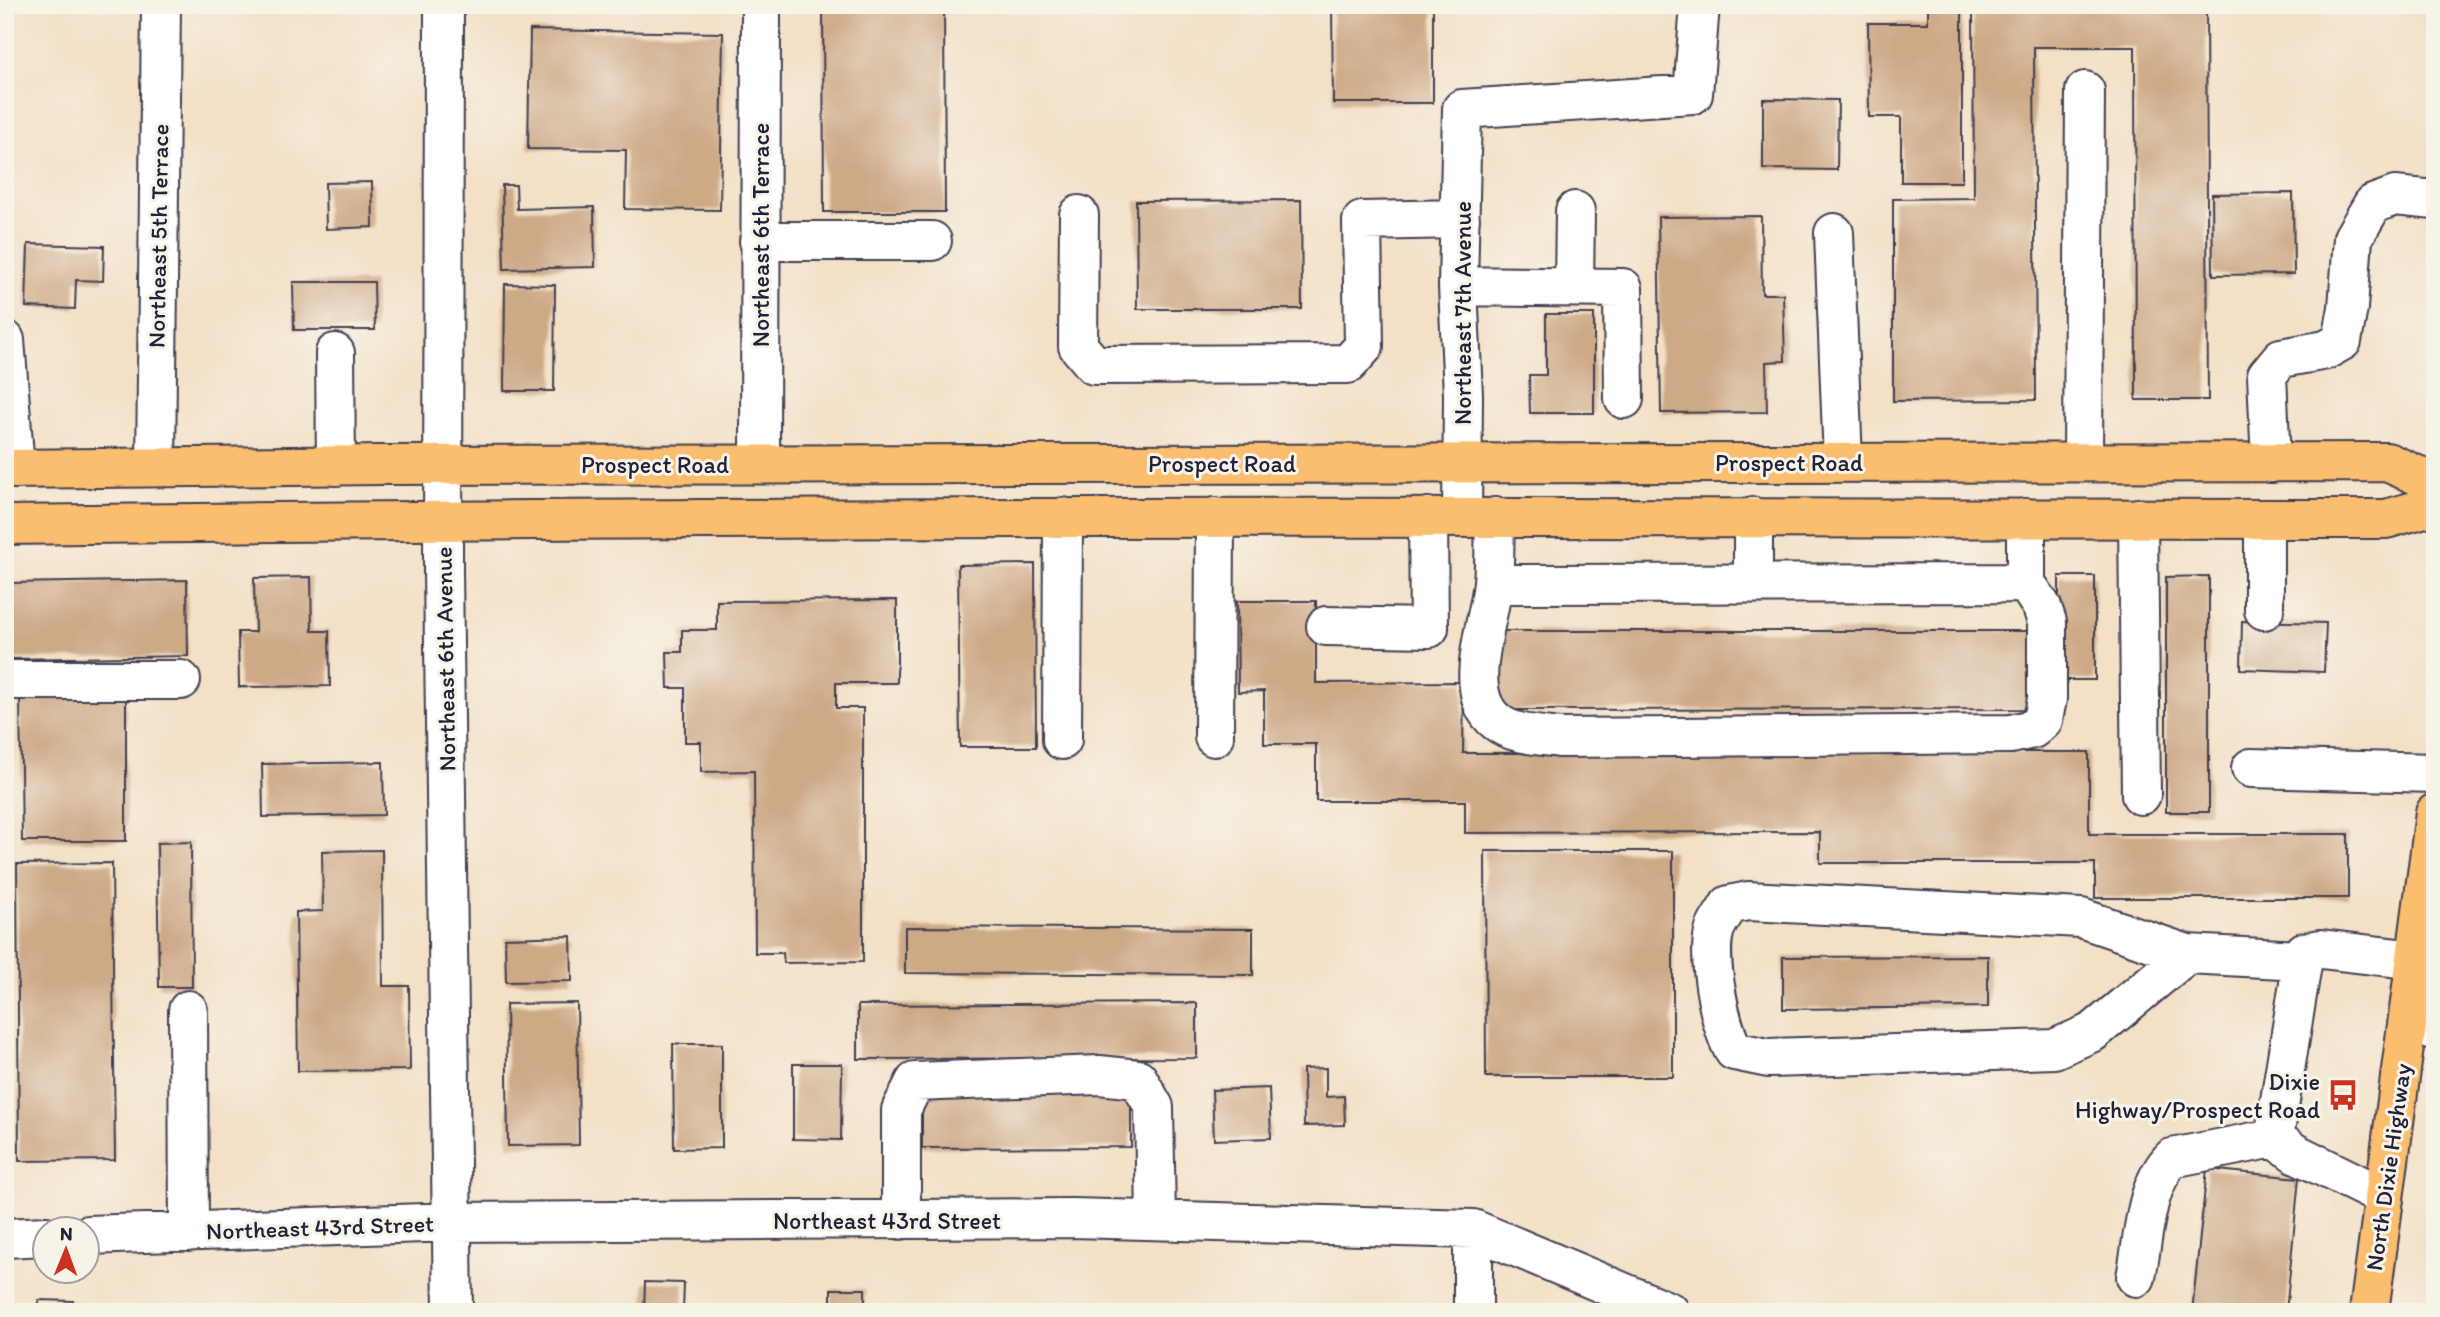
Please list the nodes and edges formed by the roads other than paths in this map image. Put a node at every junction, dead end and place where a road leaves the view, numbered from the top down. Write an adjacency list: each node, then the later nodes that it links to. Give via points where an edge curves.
1 (161, 5): 25 (street, Northeast 5th Terrace)
2 (444, 5): 23 (street, Northeast 6th Avenue)
3 (761, 5): 11 (street, Northeast 6th Terrace)
4 (1700, 5): 9 (street, Northeast 7th Avenue, via 1693,94 1462,109)
5 (2085, 91): 20 (street)
6 (2435, 200): 21 (street, via 2395,196 2373,204 2353,238 2342,341 2326,350 2281,358 2267,375)
7 (1575, 211): 14 (street)
8 (1079, 215): 9 (street, via 1078,346 1094,365 1348,363 1363,346 1362,221)
9 (1460, 219): 13 (street, Northeast 7th Avenue)
10 (1834, 233): 19 (street)
11 (759, 241): 12 (street); 22 (street, Northeast 6th Terrace)
12 (932, 241)
13 (1458, 286): 14 (street); 18 (street, Northeast 7th Avenue)
14 (1574, 287): 17 (street, via 1623,288)
15 (5, 340): 26 (street)
16 (335, 354): 24 (street)
17 (1624, 399)
18 (1463, 462): 19 (main road, Prospect Road); 22 (main road, Prospect Road); 31 (street, Northeast 7th Avenue)
19 (1843, 462): 20 (main road, Prospect Road)
20 (2083, 463): 21 (main road, Prospect Road)
21 (2271, 463): 27 (main road, Prospect Road, via 2388,462)
22 (760, 464): 23 (main road, Prospect Road)
23 (442, 465): 24 (main road, Prospect Road); 35 (street, Northeast 6th Avenue)
24 (336, 466): 25 (main road, Prospect Road)
25 (156, 467): 26 (main road, Prospect Road)
26 (10, 469)
27 (2435, 483)
28 (2435, 505): 36 (main road, via 2386,519)
29 (1063, 517): 30 (main road); 35 (main road); 46 (street)
30 (1215, 517): 31 (main road); 45 (street)
31 (1462, 517): 32 (main road); 40 (street); 42 (street, via 1429,628)
32 (1753, 517): 33 (main road); 38 (street)
33 (2026, 518): 34 (main road); 39 (street)
34 (2138, 518): 36 (main road); 49 (street)
35 (443, 519): 37 (main road); 60 (street, Northeast 6th Avenue)
36 (2264, 519): 41 (street)
37 (5, 525)
38 (1753, 583): 39 (street); 40 (street)
39 (2026, 583): 40 (street, via 2047,622 2047,699 2043,720 2033,729 2011,734 1560,738 1512,730 1497,723 1484,707 1479,671)
40 (1493, 584)
41 (2264, 610)
42 (1326, 626)
43 (5, 680): 44 (street)
44 (181, 680)
45 (1214, 737)
46 (1062, 740)
47 (2251, 768): 48 (street)
48 (2435, 773)
49 (2141, 795)
50 (2435, 813): 53 (main road, North Dixie Highway)
51 (2187, 954): 51 (street, via 2093,1032 2054,1049 1768,1058 1734,1051 1726,1037 1715,983 1714,930 1729,905 1748,901 2081,918); 52 (street)
52 (2300, 960): 53 (street, via 2304,952 2321,949); 56 (street)
53 (2416, 960): 55 (main road, North Dixie Highway)
54 (188, 1010): 62 (street)
55 (2421, 1028): 57 (main road, North Dixie Highway)
56 (2274, 1138): 57 (street); 66 (street, via 2172,1158 2154,1185)
57 (2384, 1197): 70 (main road, North Dixie Highway)
58 (901, 1220): 59 (street, Northeast 43rd Street); 59 (street, via 901,1110 915,1082 1099,1075 1138,1079 1154,1107); 60 (street, Northeast 43rd Street)
59 (1156, 1220): 61 (street, Northeast 43rd Street)
60 (452, 1222): 62 (street, Northeast 43rd Street); 67 (street, Northeast 6th Avenue)
61 (1473, 1229): 68 (street); 69 (street, Northeast 43rd Street)
62 (189, 1232): 63 (street, Northeast 43rd Street)
63 (102, 1235)
64 (32, 1237): 65 (street)
65 (5, 1238)
66 (2136, 1277)
67 (453, 1312)
68 (1472, 1312)
69 (1671, 1312)
70 (2369, 1312)

